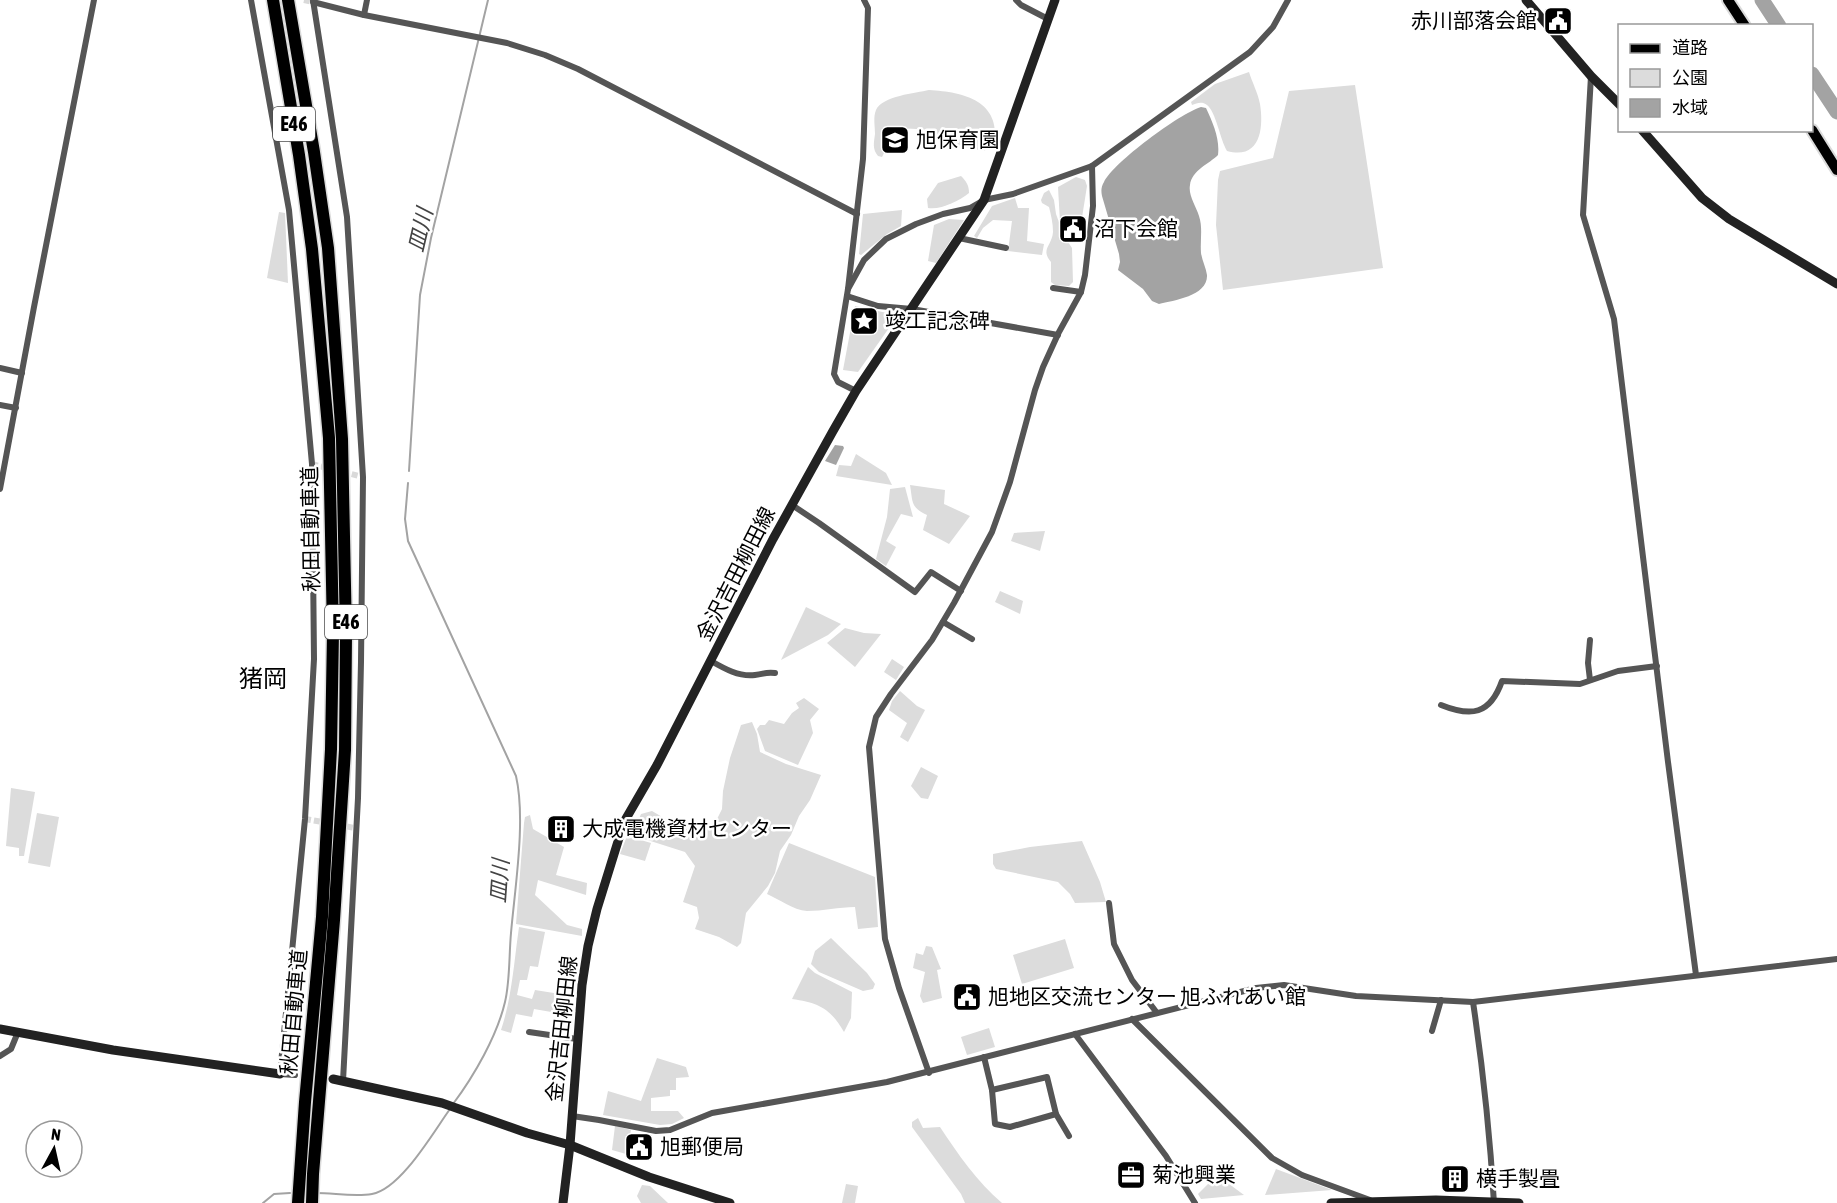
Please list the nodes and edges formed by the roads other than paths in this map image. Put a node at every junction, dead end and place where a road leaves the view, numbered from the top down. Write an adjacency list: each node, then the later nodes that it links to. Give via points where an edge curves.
1 (94, 0): 33 (street)
2 (251, 0): 65 (street, via 289,210 312,464 314,671 305,819)
3 (273, 0): 75 (highway, 秋田自動車道 / E46, via 312,249 329,438 331,749 323,906)
4 (288, 0): 76 (highway, 秋田自動車道 / E46, via 328,248 342,439 346,611 345,750)
5 (367, 0): 13 (street)
6 (864, 0): 23 (street, via 868,8 863,159)
7 (1016, 0): 14 (street)
8 (1055, 0): 14 (main road, 金沢吉田柳田線)
9 (1288, 0): 20 (street, via 1273,27 1250,52)
10 (1526, 0): 16 (main road)
11 (1728, 0): 15 (main road)
12 (313, 1): 13 (street); 67 (street, via 347,217 363,477 358,798)
13 (364, 15): 23 (street, via 516,46 578,69)
14 (1048, 19): 22 (main road, 金沢吉田柳田線)
15 (1744, 24)
16 (1590, 76): 17 (main road); 45 (street, via 1583,215 1614,319)
17 (1618, 103)
18 (1644, 132): 26 (main road, via 1702,198 1729,219)
19 (1813, 132): 21 (main road)
20 (1092, 166): 22 (street); 29 (street, via 1093,206)
21 (1837, 170)
22 (984, 200): 24 (main road, 金沢吉田柳田線); 28 (street, via 970,208 943,213 886,239 864,260)
23 (857, 214): 28 (street)
24 (959, 238): 25 (street); 30 (main road, 金沢吉田柳田線)
25 (1006, 248)
26 (1837, 284)
27 (1053, 288): 29 (street)
28 (847, 292): 30 (street, via 878,306); 34 (street, via 834,374 838,382)
29 (1081, 292): 31 (street)
30 (912, 309): 31 (street); 34 (main road, 金沢吉田柳田線)
31 (1058, 335): 40 (street, via 1035,390 992,532)
32 (0, 368): 33 (street)
33 (22, 372): 36 (street)
34 (856, 391): 39 (main road, 金沢吉田柳田線)
35 (0, 405): 36 (street)
36 (16, 408): 37 (street)
37 (2, 472): 38 (street)
38 (0, 489)
39 (792, 505): 40 (street, via 915,592 931,572); 44 (main road, 金沢吉田柳田線)
40 (961, 591): 41 (street)
41 (943, 622): 42 (street); 64 (street, via 876,717 869,747 885,939)
42 (972, 639)
43 (1590, 640): 47 (street)
44 (711, 661): 46 (street, via 742,675); 61 (main road, 金沢吉田柳田線, via 624,822 588,946)
45 (1657, 666): 47 (street, via 1618,671); 51 (street)
46 (775, 673)
47 (1590, 680): 48 (street, via 1580,684 1502,681 1497,695 1484,708 1469,713)
48 (1441, 705)
49 (1109, 903): 54 (street, via 1114,944 1132,980)
50 (1837, 959): 51 (street)
51 (1696, 975): 53 (street)
52 (1441, 1000): 53 (street); 54 (street, via 1356,996 1284,985 1256,988); 57 (street)
53 (1473, 1002): 74 (street)
54 (1157, 1013): 55 (street)
55 (1132, 1019): 60 (street); 73 (street, via 1272,1158 1302,1175)
56 (0, 1029): 58 (main road)
57 (1432, 1031)
58 (18, 1032): 62 (street, via 11,1049); 65 (main road)
59 (529, 1032): 61 (street)
60 (1075, 1035): 63 (street); 79 (street, via 1166,1156)
61 (577, 1039): 70 (main road, 金沢吉田柳田線)
62 (0, 1056)
63 (984, 1057): 64 (street); 68 (street)
64 (928, 1073): 70 (street, via 712,1113 670,1130)
65 (280, 1074): 66 (street)
66 (295, 1075)
67 (338, 1080): 72 (main road, via 442,1103)
68 (992, 1090): 69 (street, via 1047,1077); 69 (street, via 995,1124 1010,1127)
69 (1056, 1114): 71 (street)
70 (572, 1116): 72 (main road, 金沢吉田柳田線)
71 (1069, 1136)
72 (570, 1145): 77 (main road, 金沢吉田柳田線); 78 (main road, via 649,1177)
73 (1377, 1202): 74 (main road); 80 (main road)
74 (1494, 1202): 81 (main road)
75 (298, 1203)
76 (312, 1203)
77 (563, 1203)
78 (730, 1203)
79 (1195, 1203)
80 (1331, 1203)
81 (1519, 1203)

